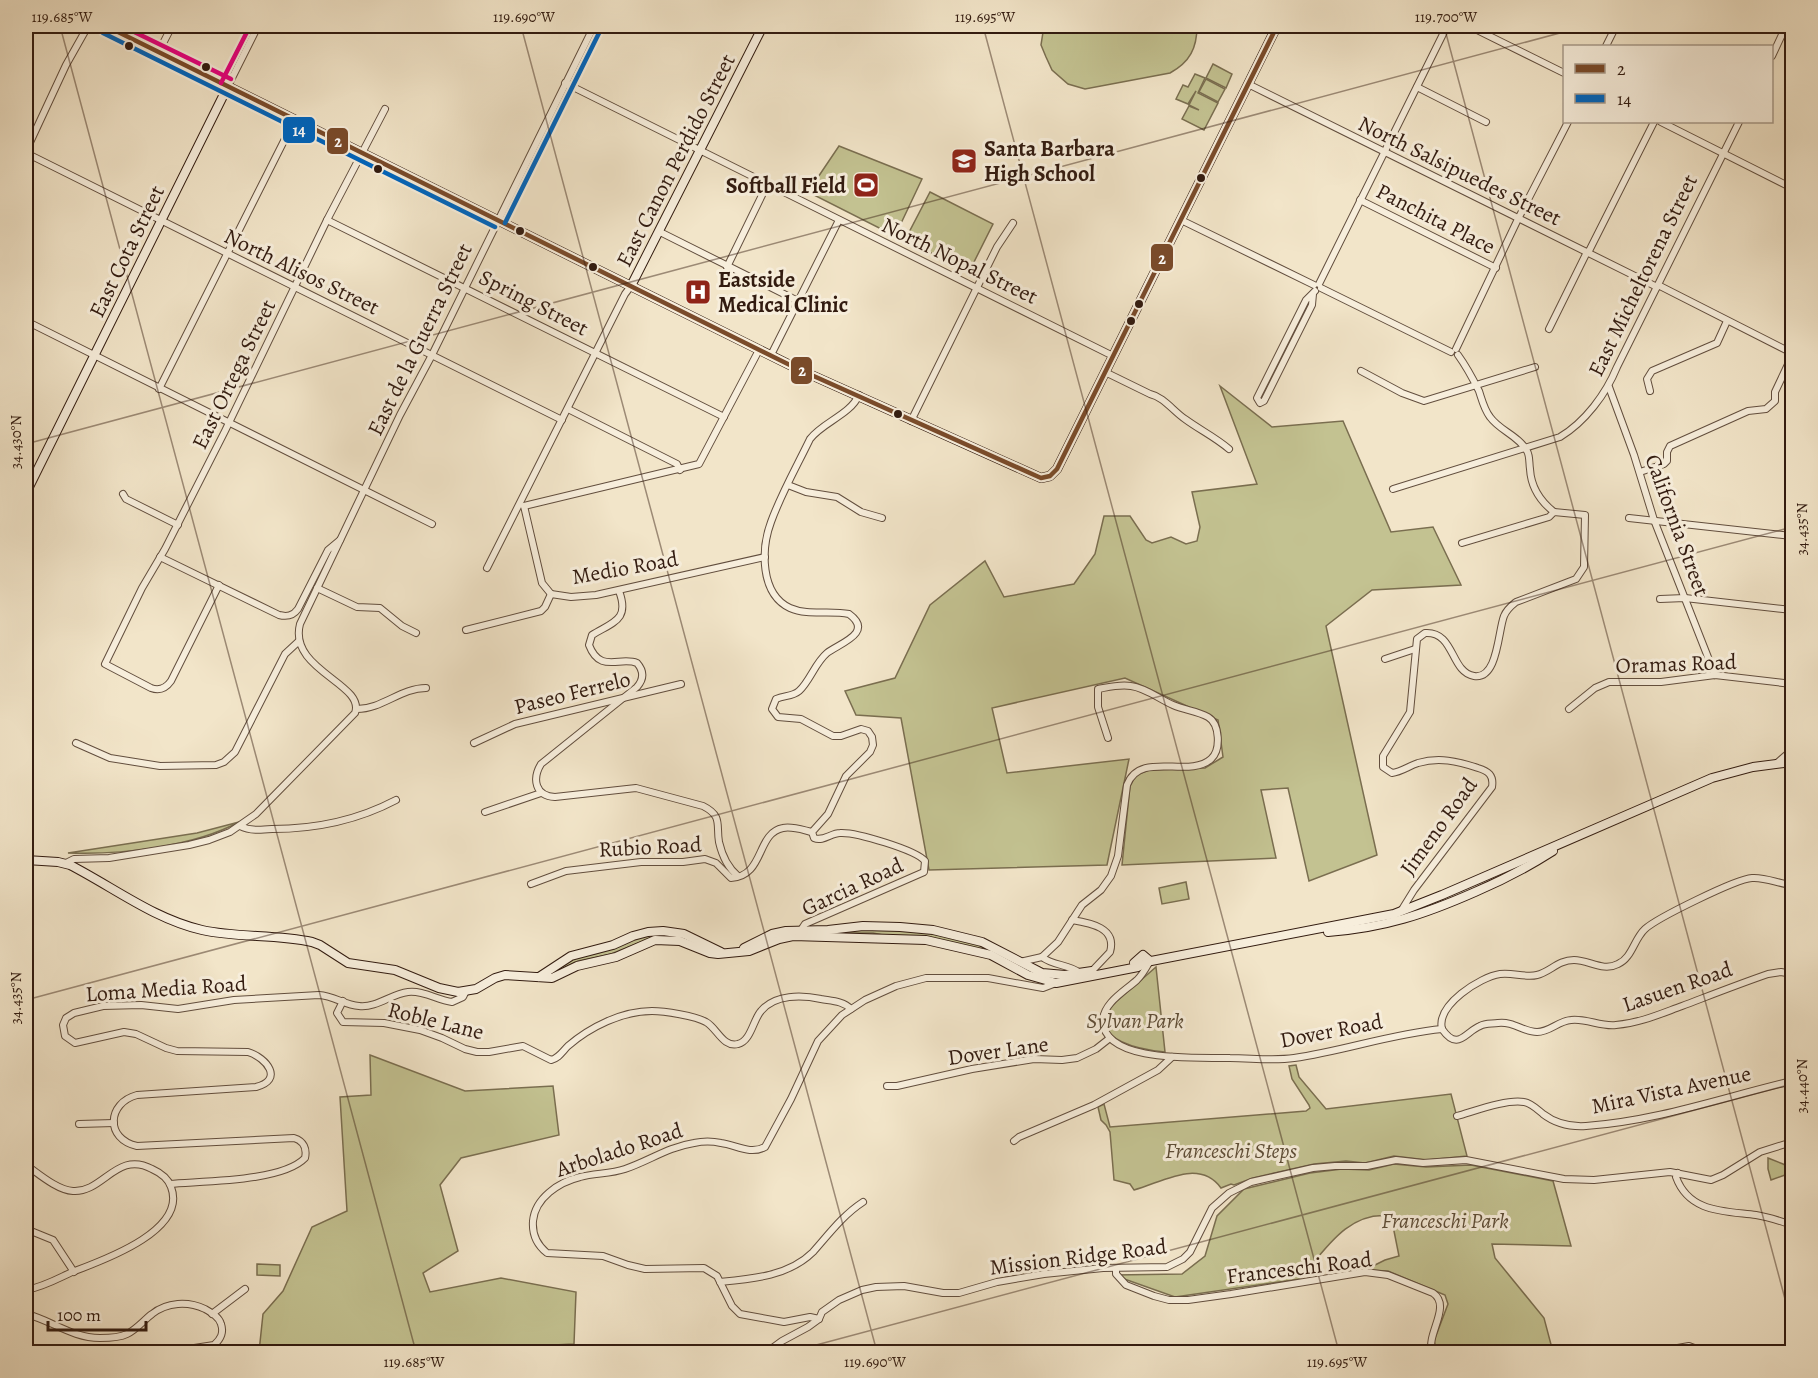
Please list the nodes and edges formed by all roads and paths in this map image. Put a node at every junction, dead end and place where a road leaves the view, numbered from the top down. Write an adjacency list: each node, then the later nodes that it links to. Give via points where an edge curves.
1 (88, 26): 28 (street)
2 (106, 26): 13 (street)
3 (172, 26): 13 (street)
4 (258, 26): 18 (street, East Cota Street)
5 (594, 26): 16 (street, East de la Guerra Street)
6 (763, 26): 27 (street, East Canon Perdido Street)
7 (1277, 26): 17 (street)
8 (1447, 26): 19 (street)
9 (1468, 26): 15 (street)
10 (1616, 26): 12 (street)
11 (1786, 26): 14 (street)
12 (1606, 45)
13 (159, 51): 18 (street)
14 (1773, 54)
15 (1563, 73)
16 (565, 84): 27 (street, North Nopal Street); 37 (street, East de la Guerra Street)
17 (1248, 84): 29 (street, North Salsipuedes Street); 39 (street)
18 (228, 86): 21 (street); 40 (street, East Cota Street)
19 (1417, 87): 22 (street); 29 (street)
20 (384, 109): 30 (street, East Ortega Street)
21 (295, 120): 30 (street); 44 (street)
22 (1486, 122)
23 (1567, 123): 35 (street)
24 (1653, 123): 43 (street)
25 (1663, 123): 31 (street)
26 (1738, 123): 31 (street, East Micheltorena Street)
27 (701, 151): 32 (street, North Nopal Street); 42 (street, East Canon Perdido Street)
28 (26, 152): 40 (street, North Alisos Street)
29 (1384, 152): 34 (street); 35 (street, North Salsipuedes Street)
30 (363, 153): 36 (street, East Ortega Street); 37 (street)
31 (1723, 153): 33 (street); 48 (street, East Micheltorena Street)
32 (767, 185): 38 (street, North Nopal Street); 45 (street)
33 (1792, 188)
34 (1360, 200): 46 (street, Panchita Place); 52 (street)
35 (1518, 219): 43 (street, North Salsipuedes Street); 46 (street)
36 (327, 220): 49 (street, Spring Street); 50 (street, East Ortega Street)
37 (498, 220): 47 (street); 49 (street, East de la Guerra Street)
38 (839, 220): 51 (street, North Nopal Street); 53 (street)
39 (1181, 220): 52 (street); 64 (street)
40 (161, 221): 44 (street, North Alisos Street); 63 (street, East Cota Street)
41 (1013, 223): 51 (street)
42 (660, 232): 45 (street); 47 (street, East Canon Perdido Street)
43 (1588, 252): 48 (street, North Salsipuedes Street); 56 (street)
44 (228, 254): 50 (street, North Alisos Street); 70 (street)
45 (727, 267): 53 (street)
46 (1496, 268): 59 (street)
47 (631, 285): 57 (street); 58 (street, East Canon Perdido Street)
48 (1658, 286): 55 (street, North Salsipuedes Street); 69 (street, East Micheltorena Street)
49 (465, 287): 58 (street, Spring Street); 60 (street, East de la Guerra Street)
50 (296, 288): 60 (street, North Alisos Street); 77 (street, East Ortega Street)
51 (976, 288): 64 (street, North Nopal Street); 76 (street)
52 (1316, 289): 52 (street, via 1306,300 1257,399 1260,403 1312,305); 59 (street)
53 (798, 301): 61 (street)
54 (26, 321): 63 (street)
55 (1727, 321): 62 (street, North Salsipuedes Street); 71 (street, via 1717,343 1652,371 1647,379)
56 (1549, 329)
57 (759, 350): 61 (street); 74 (street)
58 (595, 352): 73 (street, East Canon Perdido Street); 74 (street, Spring Street)
59 (1455, 352): 68 (street)
60 (432, 355): 75 (street, North Alisos Street); 84 (street, East de la Guerra Street)
61 (771, 355): 72 (street)
62 (1792, 355): 81 (street, via 1775,392 1775,402 1766,409 1748,411 1670,446 1664,464)
63 (94, 356): 70 (street); 85 (street, East Cota Street)
64 (1113, 356): 67 (street)
65 (1535, 368): 68 (street)
66 (1361, 371): 68 (street, via 1420,401)
67 (1105, 372): 76 (street, via 1057,469 1044,478); 79 (street, via 1157,396)
68 (1476, 386): 78 (street, via 1490,417)
69 (1609, 387): 78 (street, East Micheltorena Street, via 1571,431); 81 (street, California Street)
70 (159, 389): 77 (street)
71 (1650, 391)
72 (859, 396): 76 (street); 82 (street, via 813,436)
73 (568, 409): 75 (street, East Canon Perdido Street); 80 (street, via 677,464)
74 (724, 417): 80 (street, via 701,461)
75 (562, 420): 87 (street, East Canon Perdido Street)
76 (911, 421)
77 (229, 422): 84 (street); 93 (street, East Ortega Street)
78 (1526, 448): 83 (street, East Micheltorena Street); 88 (street, via 1536,491 1544,505)
79 (1229, 449)
80 (680, 470): 87 (street)
81 (1640, 472): 91 (street, California Street)
82 (788, 485): 89 (street, via 837,497 861,512); 98 (street, via 771,520)
83 (1393, 489)
84 (364, 490): 92 (street); 95 (street, East de la Guerra Street)
85 (26, 491)
86 (123, 494): 93 (street)
87 (522, 505): 99 (street, East Canon Perdido Street); 103 (street, via 542,583)
88 (1554, 512): 96 (street, via 1549,517); 110 (street, via 1585,515 1584,567 1573,580 1510,607 1488,672 1475,677 1466,673 1447,644 1432,633 1419,637)
89 (882, 518)
90 (1629, 518): 91 (street)
91 (1654, 520): 94 (street); 104 (street, California Street)
92 (432, 524)
93 (178, 525): 97 (street, East Ortega Street)
94 (1792, 536)
95 (341, 540): 100 (street, East de la Guerra Street, via 328,550 294,614 279,615); 101 (street, East de la Guerra Street)
96 (1462, 543)
97 (160, 557): 100 (street); 100 (street, East Ortega Street, via 105,664 151,688 166,687 171,681)
98 (765, 557): 102 (street, Medio Road); 129 (street, via 767,582 781,603 802,612 849,614 857,625 849,640 822,657 800,689 776,699 773,705 773,712 781,719 801,719 833,736 861,729 872,737 870,752 846,776 828,814)
99 (487, 568)
100 (219, 585)
101 (317, 588): 108 (street, via 357,607 380,608); 109 (street, East de la Guerra Street, via 299,627)
102 (619, 591): 103 (street, Medio Road, via 584,597); 116 (street, via 622,613 592,635 589,642 592,652 604,662 630,660 639,665 642,680)
103 (551, 594): 107 (street, Medio Road, via 541,610)
104 (1685, 598): 105 (street); 106 (street); 112 (street, California Street)
105 (1660, 599)
106 (1792, 610)
107 (466, 630)
108 (416, 633)
109 (299, 641): 117 (street, via 311,663 353,696); 120 (street, East de la Guerra Street, via 281,660 235,752 224,762 143,765 110,758)
110 (1415, 649): 111 (street); 136 (street, Jimeno Road, via 1413,701 1383,756 1383,767 1392,773 1430,761 1455,761 1486,770 1493,780)
111 (1384, 659)
112 (1715, 675): 114 (street, Oramas Road); 118 (street, Oramas Road, via 1661,682 1610,682 1595,688)
113 (681, 684): 116 (street, Paseo Ferrelo)
114 (1792, 684)
115 (426, 688): 117 (street, via 408,690)
116 (623, 698): 121 (street, Paseo Ferrelo, via 515,724); 125 (street, via 541,764 535,777)
117 (357, 709): 128 (street, via 308,763)
118 (1569, 709)
119 (1108, 738): 137 (street, via 1098,707 1098,689 1130,686 1209,717 1216,730 1217,747 1210,759 1201,764 1148,767 1132,775 1127,784 1113,870 1104,886)
120 (76, 743)
121 (474, 743)
122 (1792, 750): 124 (street)
123 (1792, 762): 124 (street)
124 (1777, 763): 130 (street, via 1712,778)
125 (541, 793): 127 (street); 133 (street, via 555,797 640,789 703,806 718,821 720,846)
126 (396, 800): 128 (street, via 372,812 312,827 252,830)
127 (485, 812)
128 (240, 826): 132 (street, via 202,842)
129 (812, 832): 133 (street, via 789,827 776,831 748,873); 138 (street, Garcia Road, via 817,840 845,833 897,847 923,858 926,868 805,924)
130 (1566, 842): 136 (street); 139 (street, via 1514,875 1414,917 1341,931)
131 (26, 860): 132 (street)
132 (66, 863): 148 (street, via 192,927 312,942 348,963 395,970 440,988)
133 (738, 876): 134 (street, Rubio Road, via 730,878 716,862 705,859 566,871)
134 (531, 884)
135 (1792, 885): 151 (street, via 1752,878 1727,886 1649,926 1626,958 1612,967 1569,960 1535,976 1487,977 1467,989 1448,1008 1441,1023)
136 (1401, 912): 139 (street)
137 (1072, 920): 141 (street); 144 (street, via 1104,930 1111,938 1110,952)
138 (801, 930): 140 (street, via 772,934); 143 (street, via 870,926 926,929 982,942)
139 (1302, 933): 142 (street)
140 (739, 952): 147 (street, via 793,936 922,939 991,955 1028,975); 148 (street, via 728,954 684,934 653,931 575,955 538,977 505,975)
141 (1042, 957): 143 (street); 145 (street)
142 (1150, 961): 144 (street); 147 (street, via 1129,969); 152 (street, via 1141,976 1106,1008 1103,1025)
143 (1020, 962): 145 (street, via 1047,974)
144 (1092, 971): 145 (street)
145 (1080, 973)
146 (1792, 974): 151 (street, Lasuen Road, via 1768,974 1631,1023 1605,1025 1573,1020 1538,1032 1511,1023 1484,1024 1457,1040)
147 (1056, 983): 150 (street, Arbolado Road, via 1043,988 988,978 926,978 890,988)
148 (466, 991): 149 (street, Loma Media Road, via 453,1002 411,992 365,1006)
149 (343, 1001): 150 (street, Roble Lane, via 337,1013 343,1022 384,1023 420,1030 477,1052 523,1046 551,1060 605,1022 646,1012 703,1020 726,1042 737,1045 746,1039 764,1008 791,997 839,1002); 157 (street, Loma Media Road, via 319,995 228,1001 178,1009 117,1005 74,1013 66,1018 63,1028 67,1038 74,1042 128,1032 177,1051 248,1052 262,1058 269,1067 269,1078 256,1087 130,1097 117,1108)
150 (851, 1009): 169 (street, Arbolado Road, via 818,1041 765,1147 750,1151 705,1142 670,1148 624,1169 565,1182 545,1196 536,1209 534,1236 547,1253 603,1256 645,1269 705,1268)
151 (1443, 1029): 153 (street, Dover Road, via 1291,1059)
152 (1110, 1038): 153 (street, Dover Road, via 1144,1053); 155 (street, Dover Lane, via 1092,1052 1072,1059 1034,1059)
153 (1172, 1057): 159 (street, via 1158,1070 1094,1105)
154 (1792, 1081): 156 (street, Mira Vista Avenue, via 1686,1109 1587,1126 1558,1123 1522,1102)
155 (887, 1086)
156 (1457, 1116)
157 (114, 1123): 158 (street); 163 (street, via 123,1140 137,1146 290,1137 306,1149 300,1163 270,1173)
158 (79, 1125)
159 (1014, 1141)
160 (1792, 1142): 162 (street, Mission Ridge Road, via 1760,1152 1717,1178)
161 (26, 1165): 163 (street, via 62,1188 74,1191 86,1189 114,1170 135,1164 156,1170)
162 (1678, 1173): 165 (street, via 1681,1188 1705,1207); 167 (street, Mission Ridge Road, via 1580,1181 1466,1160 1396,1160 1366,1166 1313,1168 1251,1182 1229,1193 1212,1208 1190,1252 1176,1263 1158,1268)
163 (170, 1184): 168 (street, via 171,1209 156,1229 115,1255)
164 (863, 1202): 169 (street, via 806,1258 788,1270)
165 (1792, 1225)
166 (26, 1229): 168 (street, via 53,1240)
167 (1116, 1268): 174 (street, Mission Ridge Road, via 1019,1277 959,1293 904,1286 876,1287 839,1300 822,1312); 177 (street, Franceschi Road, via 1116,1274 1126,1285 1179,1300 1365,1272 1388,1275 1438,1297 1441,1304 1430,1340)
168 (74, 1272): 171 (street)
169 (720, 1282): 174 (street, via 742,1316 784,1322)
170 (245, 1289): 173 (street)
171 (26, 1290)
172 (26, 1314): 173 (street, via 79,1335 99,1338 128,1333 154,1312 171,1305 197,1306)
173 (212, 1314): 175 (street, via 222,1326 217,1343)
174 (819, 1319): 176 (street, Mission Ridge Road)
175 (168, 1353)
176 (767, 1353)
177 (1432, 1353)
178 (1655, 1353): 179 (street, via 1689,1346)
179 (1705, 1353)

